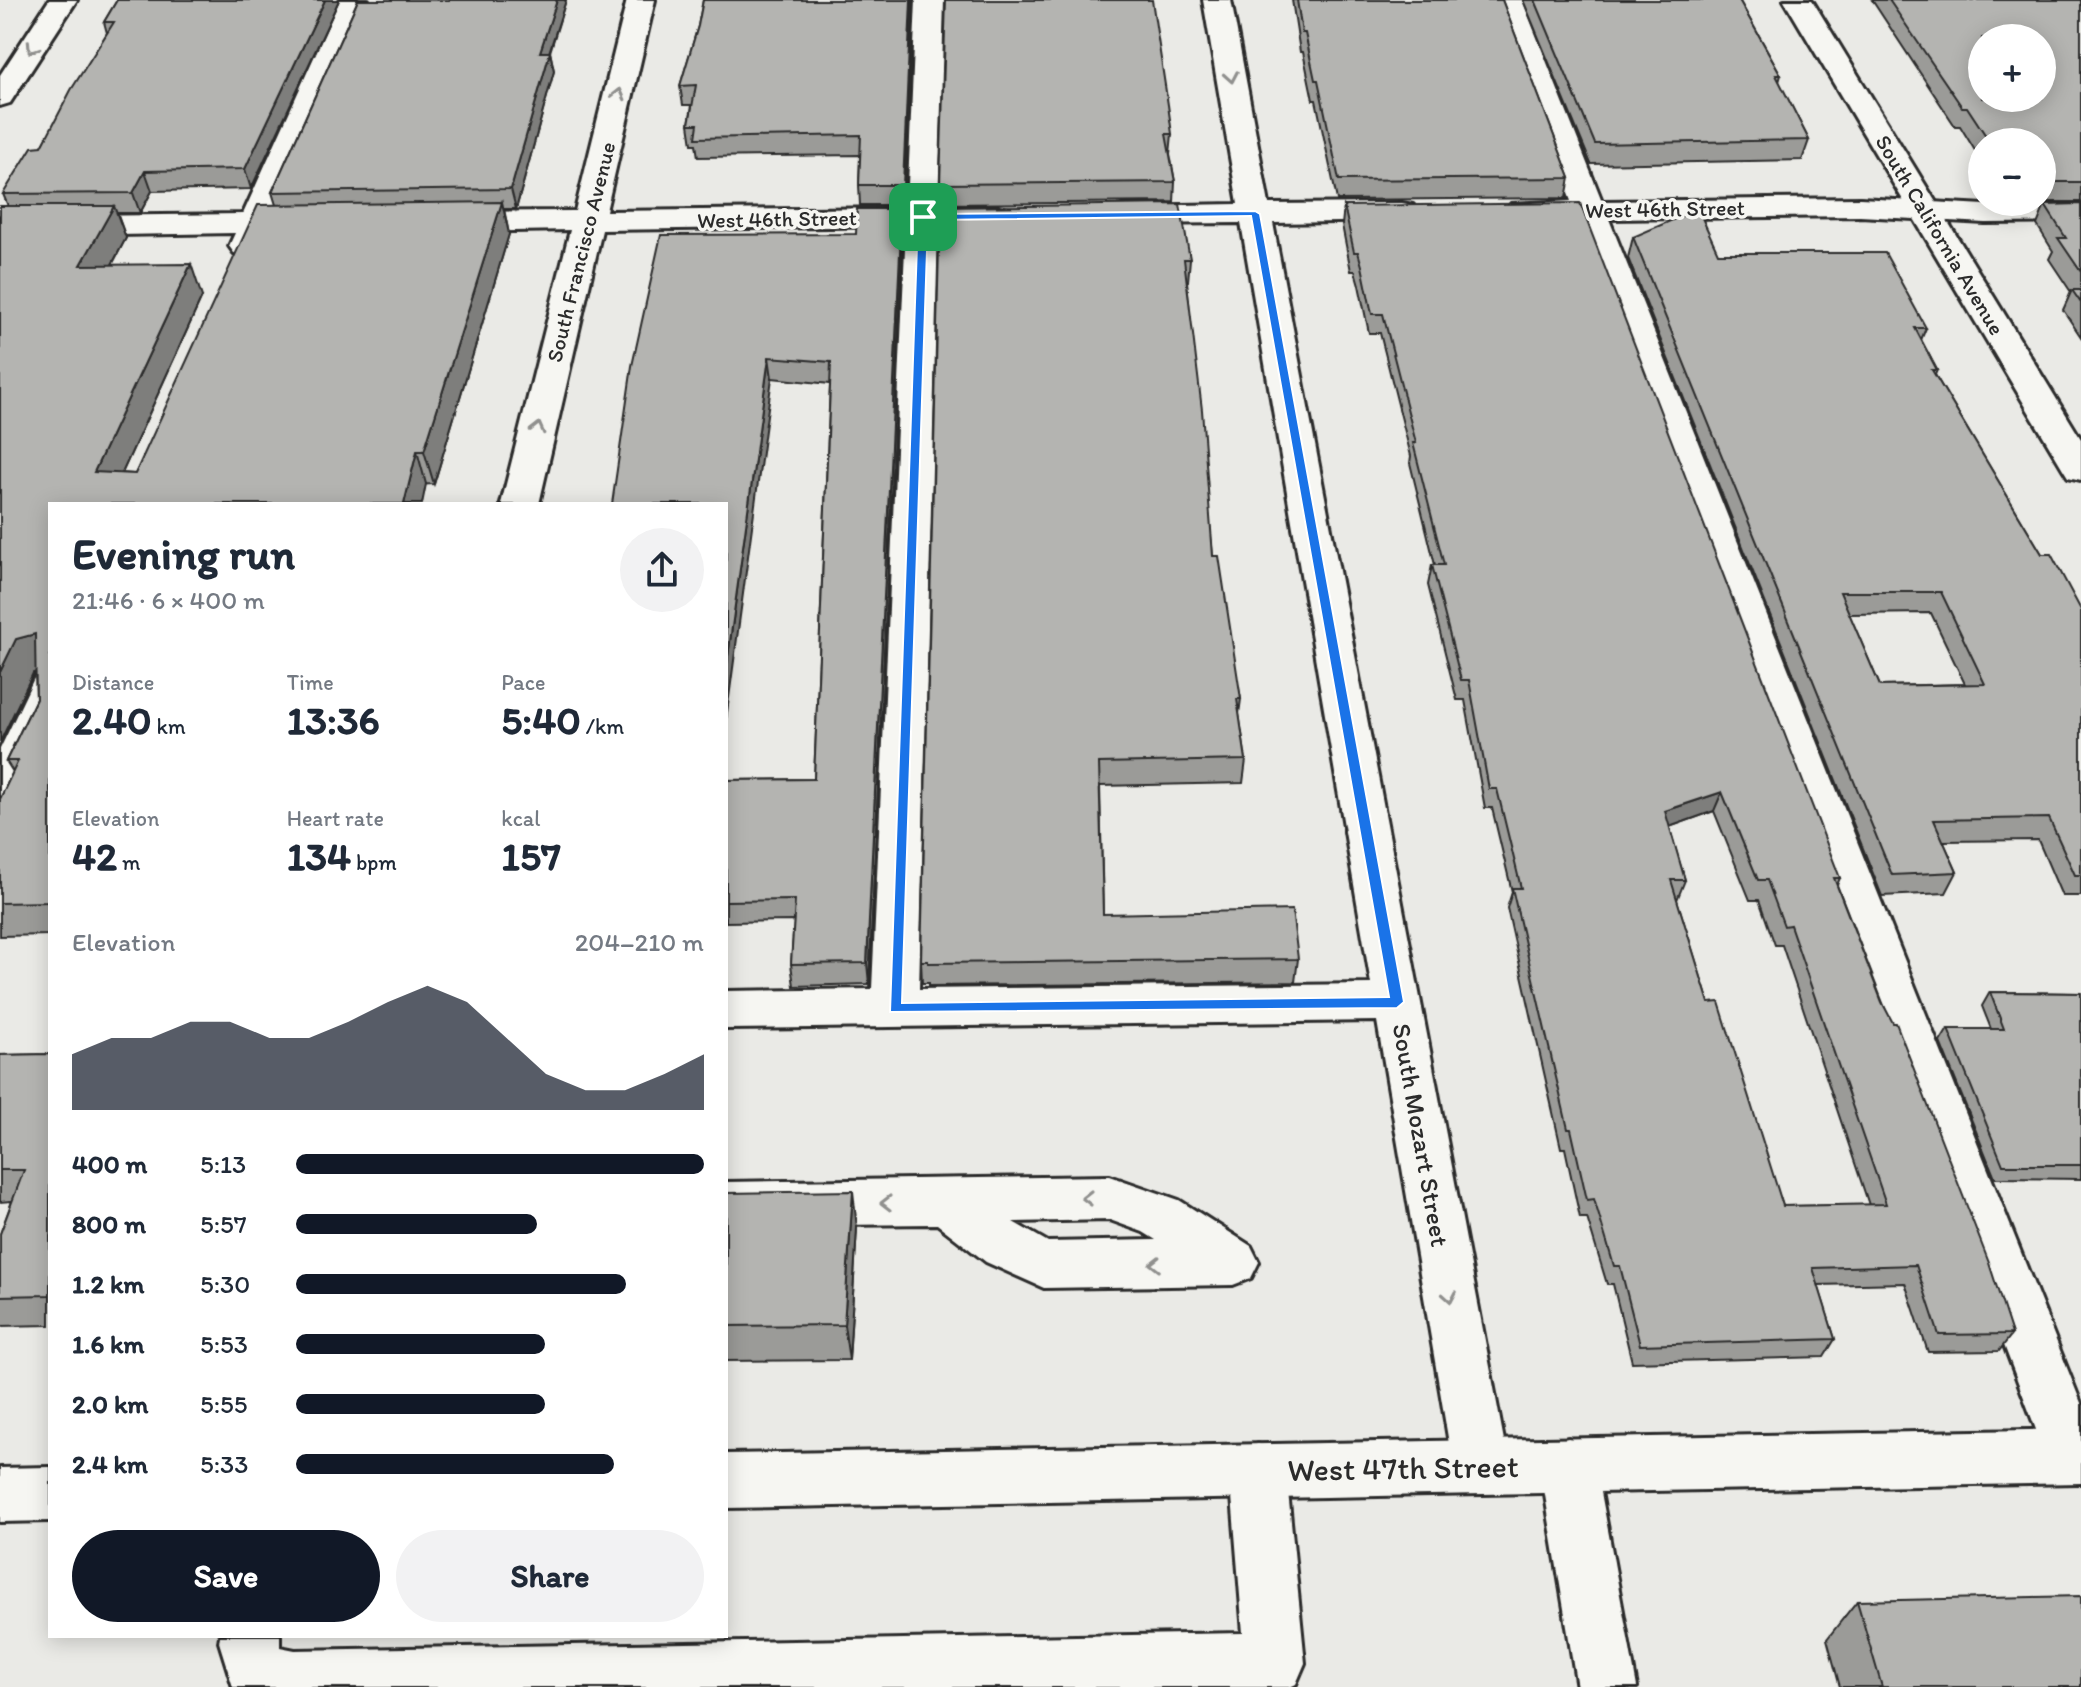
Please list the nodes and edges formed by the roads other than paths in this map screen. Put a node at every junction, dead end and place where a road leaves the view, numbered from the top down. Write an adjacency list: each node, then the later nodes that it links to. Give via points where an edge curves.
1 (63, 0): 8 (street, one-way to 8)
2 (354, 0): 21 (street)
3 (641, 0): 18 (street, South Francisco Avenue, one-way to 3)
4 (930, 0): 17 (street)
5 (1217, 0): 14 (street, South Mozart Street, one-way to 14)
6 (1508, 0): 9 (street)
7 (1798, 0): 10 (street, South California Avenue)
8 (0, 97)
9 (1589, 210): 10 (street, West 46th Street); 11 (street, West 46th Street); 33 (street)
10 (1925, 210): 13 (street, West 46th Street); 24 (street, South California Avenue)
11 (1497, 211)
12 (1436, 212): 14 (street)
13 (2081, 213)
14 (1255, 214): 15 (street); 28 (street, South Mozart Street)
15 (1090, 215)
16 (1030, 216): 17 (street, West 46th Street)
17 (923, 217): 18 (street, West 46th Street); 29 (street)
18 (588, 221): 19 (street, West 46th Street); 25 (street, South Francisco Avenue, one-way to 18)
19 (422, 222)
20 (346, 223): 21 (street)
21 (255, 224): 22 (street); 23 (street)
22 (0, 227)
23 (234, 271)
24 (2081, 469)
25 (520, 502)
26 (48, 689): 27 (street)
27 (0, 797)
28 (1397, 1002): 29 (street); 35 (street, South Mozart Street, one-way to 35)
29 (895, 1008): 30 (street)
30 (728, 1010)
31 (947, 1202): 31 (street, via 1004,1246 1044,1265 1233,1262 1161,1216 1110,1198); 32 (street, one-way to 32)
32 (728, 1204)
33 (2077, 1456): 34 (street, West 47th Street)
34 (1568, 1465): 35 (street, West 47th Street); 41 (street)
35 (1481, 1467): 36 (street, West 47th Street)
36 (1258, 1471): 37 (street, West 47th Street); 40 (street, via 1275,1663 295,1680 258,1674)
37 (728, 1481)
38 (48, 1494): 39 (street)
39 (0, 1495)
40 (250, 1638)
41 (1607, 1687)

